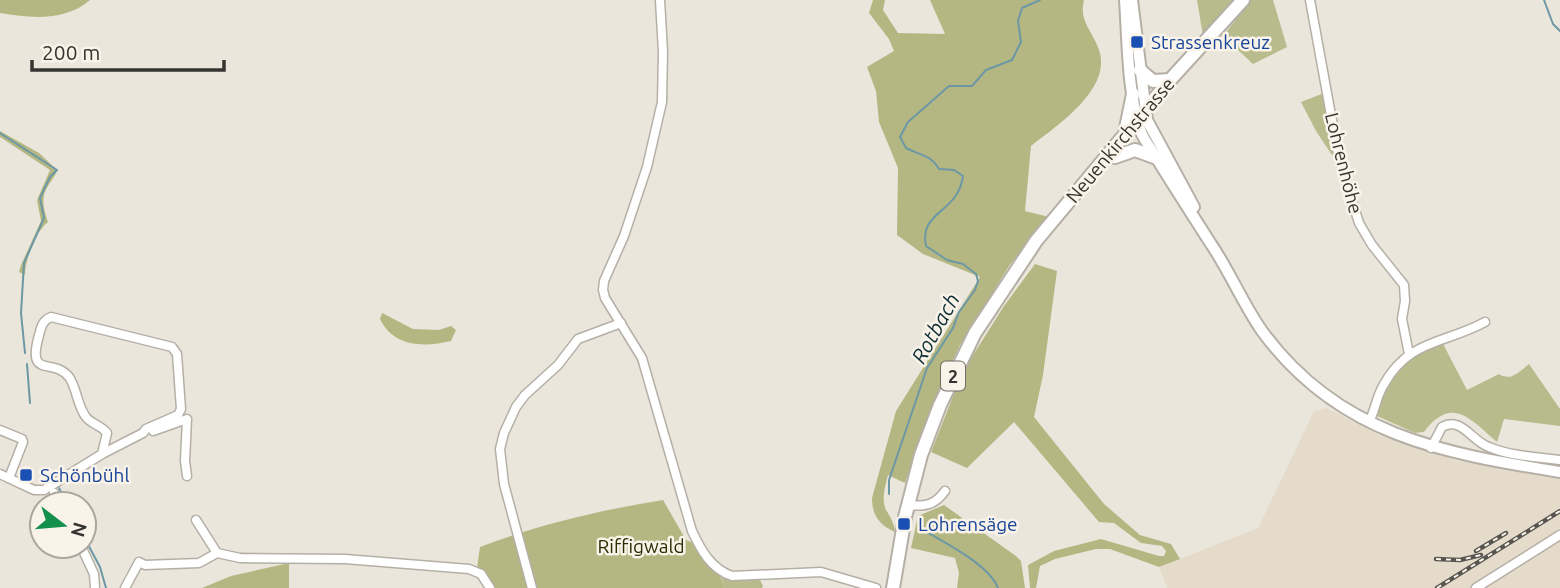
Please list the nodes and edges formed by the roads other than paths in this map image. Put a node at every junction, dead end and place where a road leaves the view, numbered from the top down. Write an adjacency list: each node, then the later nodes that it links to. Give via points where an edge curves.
1 (660, 0): 17 (street, via 663,102 647,167 604,281 604,298)
2 (1125, 0): 9 (main road)
3 (1132, 0): 7 (main road)
4 (1243, 0): 6 (main road, 2)
5 (1310, 0): 18 (street, Lohrenhöhe, via 1339,159 1359,223 1404,285 1402,319)
6 (1217, 30): 8 (main road, Neuenkirchstrasse / 2); 10 (main road, Neuenkirchstrasse / 2, via 1199,58)
7 (1140, 70): 8 (main road, via 1153,81); 10 (main road)
8 (1170, 80): 10 (main road, Neuenkirchstrasse / 2)
9 (1133, 94): 10 (main road); 11 (main road)
10 (1143, 119): 11 (main road, Neuenkirchstrasse / 2); 12 (main road, Neuenkirchstrasse / 2); 13 (main road); 14 (main road)
11 (1125, 134): 15 (main road, Neuenkirchstrasse / 2)
12 (1115, 158): 13 (main road, via 1138,150); 15 (main road, Neuenkirchstrasse / 2)
13 (1157, 158): 14 (main road)
14 (1211, 245): 19 (main road, via 1284,359 1320,391)
15 (1025, 259): 29 (main road, Neuenkirchstrasse / 2, via 989,310 953,375)
16 (1485, 322): 18 (street)
17 (621, 323): 37 (street, via 578,339 516,407 504,433 502,477); 38 (street, via 642,358 692,531 715,566 732,576 821,572)
18 (1409, 354): 19 (street, via 1383,386)
19 (1369, 422): 22 (main road)
20 (0, 430): 26 (street, via 23,442)
21 (143, 433): 23 (street); 23 (street, via 181,410 176,350 47,318 41,327 36,361 70,379 84,414 107,433); 27 (street, via 187,419)
22 (1431, 448): 24 (street, via 1442,427 1454,423 1490,448); 25 (main road)
23 (102, 454): 26 (street, via 44,490)
24 (1560, 460)
25 (1560, 472)
26 (4, 476)
27 (187, 476)
28 (945, 491): 29 (street, via 928,506)
29 (908, 505): 39 (main road, Neuenkirchstrasse / 2)
30 (196, 520): 32 (street)
31 (1560, 535): 40 (street)
32 (217, 553): 35 (street, via 199,563 139,562); 36 (street, via 240,558 345,559 469,569 481,574)
33 (88, 560): 34 (street)
34 (95, 588)
35 (125, 588)
36 (490, 588)
37 (532, 588)
38 (876, 588)
39 (893, 588)
40 (1476, 588)

